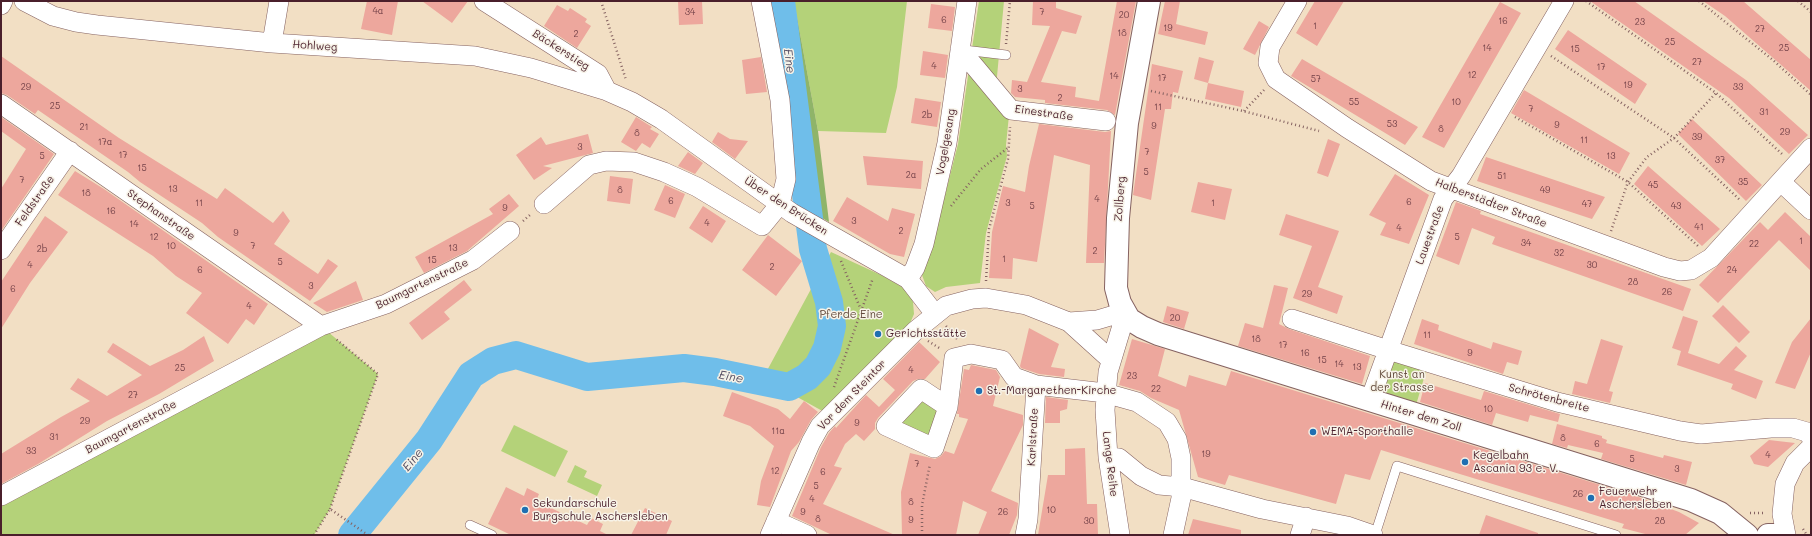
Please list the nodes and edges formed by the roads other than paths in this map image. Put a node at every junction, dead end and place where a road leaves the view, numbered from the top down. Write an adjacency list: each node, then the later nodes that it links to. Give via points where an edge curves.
1 (3, 1): 10 (street)
2 (24, 1): 11 (street, Hohlweg, via 53,16 76,22)
3 (279, 1): 11 (street)
4 (484, 1): 14 (street, Bäckerstieg, via 598,74)
5 (761, 1): 22 (street, via 780,100)
6 (967, 1): 12 (street, Vogelgesang)
7 (1149, 1): 27 (main road, Zollberg, via 1133,86 1122,175 1116,262 1118,296)
8 (1297, 1): 20 (street, Halberstädter Straße, via 1270,47 1268,64 1276,79 1431,181)
9 (1564, 1): 20 (street, Lauestraße)
10 (1, 5)
11 (272, 43): 14 (street, Hohlweg, via 475,56 530,68)
12 (960, 49): 13 (lane); 16 (street, Einestraße, via 1011,110); 26 (street, Vogelgesang, via 947,143 933,208 917,262)
13 (1006, 55)
14 (607, 91): 22 (street, Über den Brücken, via 661,119)
15 (1, 104): 18 (street, Stephanstraße)
16 (1106, 121)
17 (1811, 148): 19 (street, Halberstädter Straße)
18 (70, 151): 25 (street, Feldstraße); 31 (street, Stephanstraße)
19 (1780, 182): 20 (street, Halberstädter Straße, via 1711,258 1691,270 1680,271); 23 (street)
20 (1451, 189): 32 (street, Lauestraße, via 1443,199)
21 (544, 204): 22 (street, via 589,165 606,160 634,162 664,172 697,187 762,226)
22 (786, 208): 26 (street, Über den Brücken)
23 (1811, 210)
24 (510, 231): 31 (street, Baumgartenstraße, via 467,263 386,304)
25 (1, 250)
26 (908, 279): 28 (street, Über den Brücken)
27 (1124, 312): 30 (street, via 1097,320); 33 (street, Lange Reihe); 36 (main road, Hinter dem Zoll, via 1135,324 1158,334)
28 (935, 314): 30 (street, via 958,301 986,298 1026,305); 45 (street, Vor dem Steintor, via 820,426)
29 (1292, 319): 32 (street, Schrötenbreite)
30 (1069, 322): 33 (street)
31 (321, 326): 42 (street, Baumgartenstraße)
32 (1388, 350): 36 (street, Lauestraße); 38 (street, Schrötenbreite, via 1557,402 1680,431 1701,434 1793,428 1807,432)
33 (1111, 360): 35 (street, Lange Reihe)
34 (1036, 385): 35 (street); 37 (street, via 1014,377 1002,360 962,356); 48 (street, Karlstraße)
35 (1105, 393): 40 (street, Lange Reihe); 41 (street, via 1137,402 1167,422 1177,439 1181,458)
36 (1370, 400): 54 (main road, Hinter dem Zoll, via 1691,500 1720,513)
37 (948, 407): 37 (street, via 934,448 886,426 921,389)
38 (1811, 437)
39 (1811, 447): 57 (street, via 1794,463 1785,484 1782,514)
40 (1108, 457): 41 (street, via 1119,458 1141,476 1159,485); 49 (street, Lange Reihe)
41 (1182, 487): 43 (street, via 1262,509); 50 (street)
42 (1, 496)
43 (1306, 517): 51 (street); 52 (street)
44 (470, 525): 46 (lane)
45 (773, 528): 47 (street)
46 (492, 535)
47 (807, 535)
48 (1025, 535)
49 (1120, 535)
50 (1173, 535)
51 (1300, 535)
52 (1374, 535): 53 (lane, via 1397,466)
53 (1616, 535)
54 (1747, 535)
55 (1768, 535): 56 (main road)
56 (1780, 535)
57 (1786, 535)

